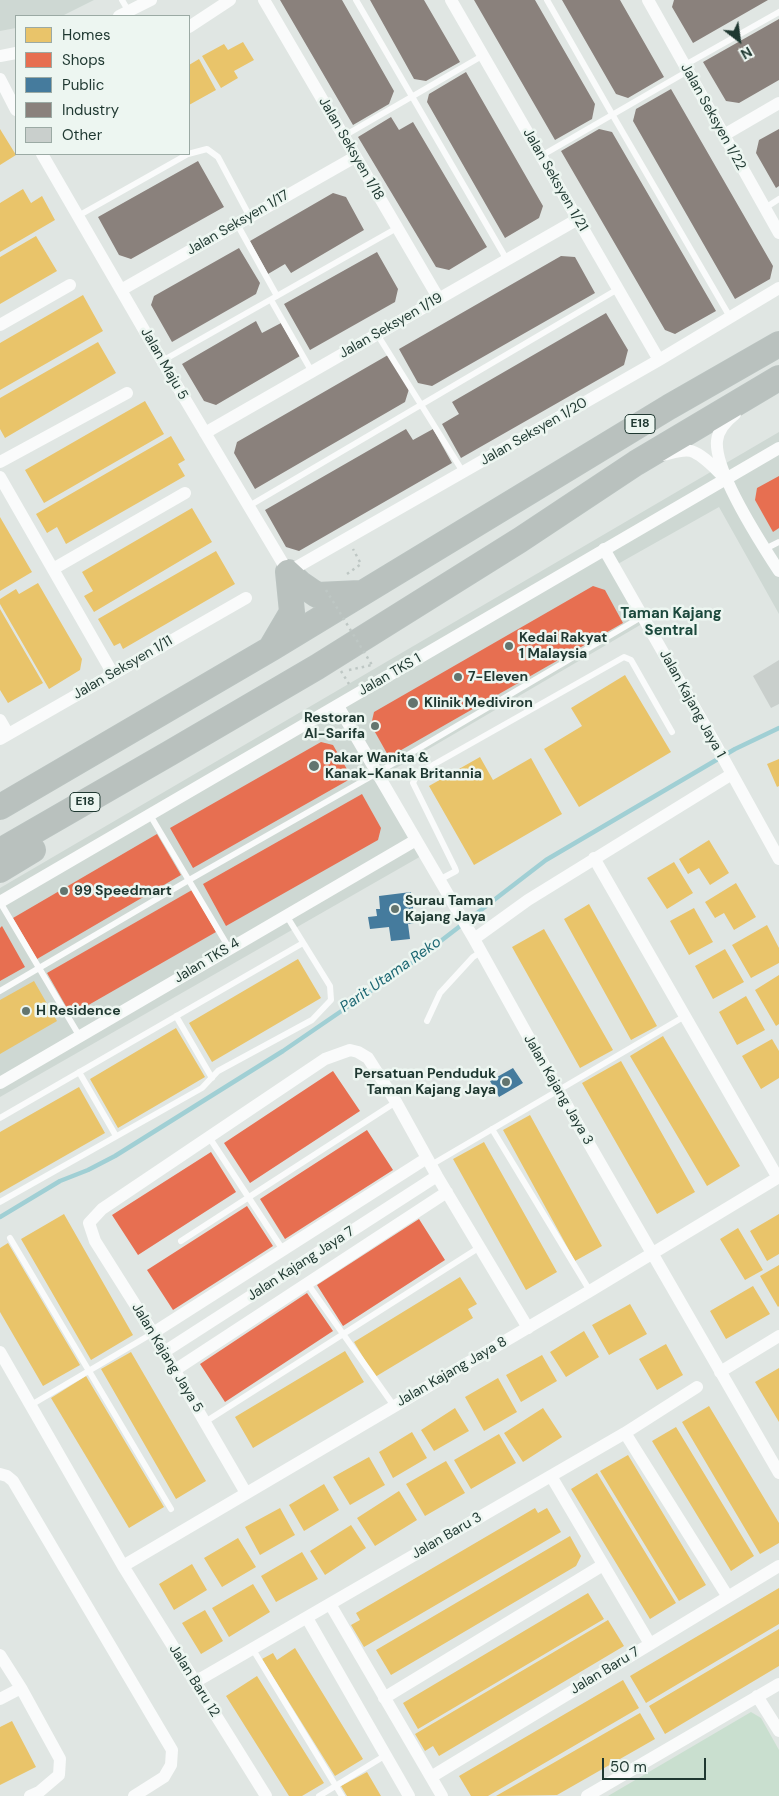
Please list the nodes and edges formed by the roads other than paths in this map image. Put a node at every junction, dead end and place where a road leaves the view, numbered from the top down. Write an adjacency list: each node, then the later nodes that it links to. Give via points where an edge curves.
1 (122, 0): 10 (lane)
2 (151, 0): 10 (street)
3 (230, 0): 11 (street)
4 (264, 0): 22 (street, Jalan Seksyen 1/18)
5 (356, 0): 17 (lane)
6 (451, 0): 14 (street, Jalan Seksyen 1/21)
7 (547, 0): 20 (lane)
8 (648, 0): 15 (street, Jalan Seksyen 1/22)
9 (779, 12): 15 (lane)
10 (124, 14)
11 (190, 25)
12 (15, 52): 13 (street)
13 (0, 56)
14 (482, 56): 17 (lane); 27 (street, Jalan Seksyen 1/21)
15 (686, 68): 20 (lane); 21 (street, Jalan Seksyen 1/22)
16 (0, 79): 19 (street)
17 (412, 96): 22 (lane); 36 (lane)
18 (779, 103): 21 (street)
19 (14, 104)
20 (612, 114): 27 (lane); 43 (lane)
21 (724, 135): 29 (street, Jalan Seksyen 1/22)
22 (344, 136): 26 (street, Jalan Seksyen 1/18)
23 (190, 153): 31 (lane, via 207,149 218,157)
24 (43, 155): 30 (street, Jalan Maju 5)
25 (186, 155): 30 (lane)
26 (355, 156): 31 (street, Jalan Seksyen 1/17); 34 (street, Jalan Seksyen 1/18)
27 (541, 156): 32 (street, Jalan Seksyen 1/21)
28 (779, 199): 29 (lane)
29 (765, 208): 35 (street, Jalan Seksyen 1/22)
30 (78, 216): 40 (street, Jalan Maju 5)
31 (250, 217): 33 (street, Jalan Seksyen 1/17)
32 (578, 219): 36 (street, Jalan Seksyen 1/19); 39 (street, Jalan Seksyen 1/21)
33 (237, 224): 40 (street, Jalan Seksyen 1/17); 41 (lane)
34 (397, 228): 41 (lane); 42 (street, Jalan Seksyen 1/18)
35 (779, 233)
36 (507, 260): 42 (street, Jalan Seksyen 1/19)
37 (70, 285): 44 (street)
38 (779, 288): 43 (street, Jalan Seksyen 1/20)
39 (618, 289): 47 (street, Jalan Seksyen 1/21); 53 (lane)
40 (121, 290): 48 (street, Jalan Maju 5)
41 (274, 298): 48 (lane); 49 (lane)
42 (438, 299): 45 (street, Jalan Seksyen 1/19)
43 (730, 317): 47 (street, Jalan Seksyen 1/20)
44 (0, 325)
45 (377, 334): 49 (street, Jalan Seksyen 1/19); 53 (lane)
46 (779, 344): 69 (highway, E18)
47 (660, 360): 58 (street, Jalan Seksyen 1/20)
48 (162, 361): 54 (street, Jalan Maju 5)
49 (312, 372): 54 (street, Jalan Seksyen 1/19)
50 (779, 378): 57 (highway, E18)
51 (779, 385): 60 (street, via 725,421 717,440 717,452)
52 (127, 393): 56 (street)
53 (421, 405): 58 (lane); 62 (lane)
54 (205, 433): 62 (street, Jalan Maju 5)
55 (779, 448): 60 (street, Jalan TKS 1)
56 (0, 462)
57 (636, 463): 60 (street, via 679,451 691,451); 78 (highway, E18, via 520,540 316,667)
58 (463, 472): 68 (street, Jalan Seksyen 1/20)
59 (0, 477): 66 (street)
60 (726, 479): 64 (street, Jalan TKS 1); 65 (street)
61 (185, 494): 66 (street)
62 (248, 506): 68 (street, Jalan Maju 5)
63 (779, 542): 65 (lane)
64 (604, 549): 71 (street, Jalan Kajang Jaya 1); 74 (street, Jalan TKS 1)
65 (765, 549): 67 (street)
66 (53, 569): 73 (street)
67 (779, 571)
68 (288, 572): 69 (highway, via 317,595); 72 (highway, via 292,612)
69 (363, 592): 72 (highway, E18)
70 (246, 598): 73 (street, Jalan Seksyen 1/11)
71 (643, 616): 79 (street, Jalan Kajang Jaya 1); 80 (lane)
72 (272, 648): 81 (highway, E18)
73 (113, 674): 77 (street, Jalan Seksyen 1/11)
74 (338, 706): 80 (street, Jalan Kajang Jaya 3); 82 (street, Jalan TKS 1)
75 (0, 720): 77 (street)
76 (672, 732): 89 (lane, via 631,660 624,658 416,774 413,783 456,871)
77 (4, 737)
78 (170, 753): 84 (highway, E18); 87 (highway, via 150,779)
79 (731, 772): 85 (street); 86 (street, Jalan Kajang Jaya 1)
80 (377, 773): 83 (street, Jalan Kajang Jaya 3); 88 (lane)
81 (0, 807)
82 (150, 815): 88 (lane); 90 (street, Jalan TKS 1)
83 (416, 840): 89 (street, Jalan Kajang Jaya 3); 91 (street, Jalan TKS 4)
84 (0, 851)
85 (594, 858): 92 (street); 99 (street)
86 (779, 859)
87 (0, 870)
88 (189, 880): 94 (lane); 96 (lane)
89 (439, 880): 92 (street, Jalan Kajang Jaya 3)
90 (0, 902): 96 (lane)
91 (286, 915): 93 (lane); 94 (street, Jalan TKS 4)
92 (473, 938): 95 (street, Jalan Kajang Jaya 3)
93 (303, 943): 98 (lane); 103 (lane, via 330,986 332,1000 312,1020 218,1071)
94 (229, 948): 101 (street, Jalan TKS 4)
95 (481, 952): 100 (lane, via 440,993); 105 (street, Jalan Kajang Jaya 3)
96 (39, 968): 97 (lane); 101 (lane)
97 (0, 990)
98 (176, 1016): 102 (lane); 103 (lane)
99 (685, 1016): 105 (lane); 112 (street)
100 (427, 1021)
101 (80, 1037): 104 (street, Jalan TKS 4)
102 (79, 1072): 107 (lane); 109 (lane)
103 (212, 1078): 109 (lane, via 202,1088)
104 (0, 1083)
105 (558, 1090): 108 (lane); 120 (street, Jalan Kajang Jaya 3)
106 (396, 1102): 110 (street, via 368,1058 350,1050 325,1058); 111 (street); 114 (lane)
107 (0, 1118)
108 (492, 1129): 111 (lane); 122 (lane)
109 (116, 1136): 115 (lane)
110 (209, 1137): 114 (lane); 124 (street, Jalan Kajang Jaya 5, via 102,1209 90,1223 95,1241)
111 (432, 1166): 113 (street); 119 (street); 128 (street, Jalan Kajang Jaya 7)
112 (778, 1177): 120 (street, Jalan Kajang Jaya 8)
113 (447, 1192): 118 (street); 121 (street)
114 (249, 1197): 117 (lane); 119 (lane)
115 (0, 1202)
116 (10, 1238): 130 (lane)
117 (181, 1241)
118 (480, 1247): 123 (street); 125 (lane)
119 (283, 1250): 124 (street)
120 (652, 1253): 122 (street, Jalan Kajang Jaya 8); 131 (street, Jalan Kajang Jaya 3)
121 (307, 1283): 125 (lane); 129 (street)
122 (590, 1291): 123 (street, Jalan Kajang Jaya 8)
123 (528, 1328): 134 (street, Jalan Kajang Jaya 8)
124 (153, 1333): 128 (street, Jalan Kajang Jaya 5); 130 (lane)
125 (343, 1334): 134 (lane); 135 (lane)
126 (779, 1336): 131 (street)
127 (0, 1352): 133 (street, Jalan Baru 12)
128 (164, 1352): 129 (street, Jalan Kajang Jaya 5)
129 (175, 1370): 135 (street, Jalan Kajang Jaya 5)
130 (89, 1371): 133 (lane); 141 (lane)
131 (720, 1372): 138 (street, Jalan Kajang Jaya 3)
132 (696, 1387): 136 (street, Jalan Baru 3)
133 (31, 1405): 143 (street, Jalan Baru 12)
134 (394, 1406): 140 (street, Jalan Kajang Jaya 8)
135 (205, 1422): 140 (street, Jalan Kajang Jaya 5)
136 (625, 1433): 139 (street, Jalan Baru 3); 145 (street)
137 (0, 1473): 162 (street, via 13,1481 172,1750 171,1765 164,1777)
138 (779, 1473)
139 (551, 1476): 142 (street); 146 (street, Jalan Baru 3)
140 (246, 1493): 143 (street, Jalan Kajang Jaya 8)
141 (171, 1509)
142 (603, 1564): 148 (street); 155 (street)
143 (123, 1566): 151 (street, Jalan Baru 12)
144 (779, 1566): 145 (street, Jalan Baru 7)
145 (728, 1597): 148 (street, Jalan Baru 7)
146 (330, 1604): 147 (street, Jalan Baru 3); 155 (street)
147 (307, 1618): 149 (street, Jalan Baru 3); 158 (street)
148 (650, 1644): 159 (street, Jalan Baru 7)
149 (252, 1648): 151 (street, Jalan Baru 3); 160 (lane)
150 (0, 1655): 153 (street)
151 (195, 1682): 163 (street, Jalan Baru 12)
152 (779, 1684): 154 (street)
153 (21, 1688): 156 (street); 161 (street, via 60,1759 59,1775)
154 (757, 1696): 157 (street); 168 (street)
155 (384, 1698): 159 (street)
156 (0, 1699)
157 (779, 1730)
158 (386, 1755): 160 (lane); 166 (street)
159 (431, 1777): 167 (street)
160 (335, 1786): 164 (lane); 165 (lane)
161 (30, 1796)
162 (134, 1796)
163 (266, 1796)
164 (318, 1796)
165 (342, 1796)
166 (409, 1796)
167 (442, 1796)
168 (587, 1796)

